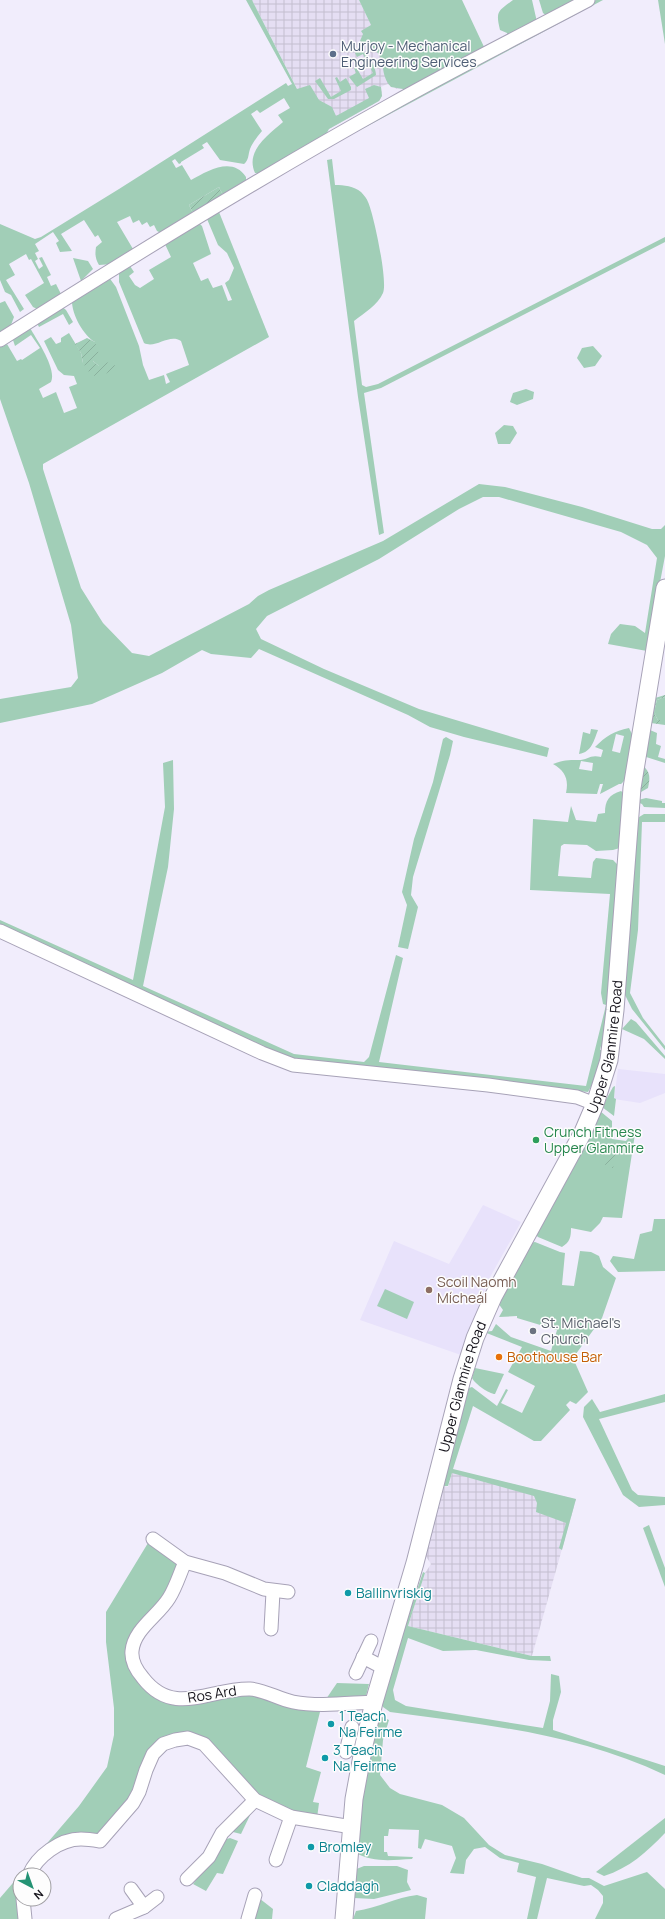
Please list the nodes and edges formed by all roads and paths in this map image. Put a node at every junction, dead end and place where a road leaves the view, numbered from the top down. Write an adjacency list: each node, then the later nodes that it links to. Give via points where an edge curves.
1 (588, 0): 2 (street, via 393,103 262,178 101,275)
2 (0, 340)
3 (665, 588): 5 (main road, Upper Glanmire Road, via 632,788 611,1046 606,1074)
4 (0, 931): 5 (street, via 262,1053 293,1064 488,1085 577,1097)
5 (595, 1104): 13 (main road, Upper Glanmire Road, via 583,1132 493,1297 476,1338 462,1379 415,1563)
6 (153, 1540): 7 (street)
7 (185, 1562): 8 (street, via 225,1573); 15 (street, Ros Ard, via 171,1596 137,1635 133,1644 133,1664 155,1690 177,1699 190,1700 225,1691 250,1689 294,1702)
8 (273, 1592): 9 (street); 10 (street)
9 (288, 1592)
10 (271, 1629)
11 (371, 1641): 12 (street)
12 (363, 1657): 13 (street); 14 (street)
13 (384, 1668): 15 (main road, Upper Glanmire Road)
14 (356, 1673)
15 (374, 1702): 17 (main road, Upper Glanmire Road)
16 (352, 1727): 17 (street)
17 (353, 1746): 20 (main road, Upper Glanmire Road, via 358,1770)
18 (255, 1800): 19 (street); 22 (street, via 204,1744 188,1738 175,1740 163,1744 153,1754 133,1803 100,1841 81,1839 59,1845 43,1855); 23 (street, via 222,1833 209,1857)
19 (291, 1817): 20 (street); 21 (street)
20 (352, 1827): 32 (main road, Upper Glanmire Road)
21 (276, 1860)
22 (35, 1867)
23 (187, 1879)
24 (131, 1889): 28 (street)
25 (255, 1895): 31 (street)
26 (157, 1897): 28 (street)
27 (24, 1907): 29 (street)
28 (144, 1907): 30 (street)
29 (25, 1919)
30 (116, 1919)
31 (248, 1919)
32 (344, 1919)

